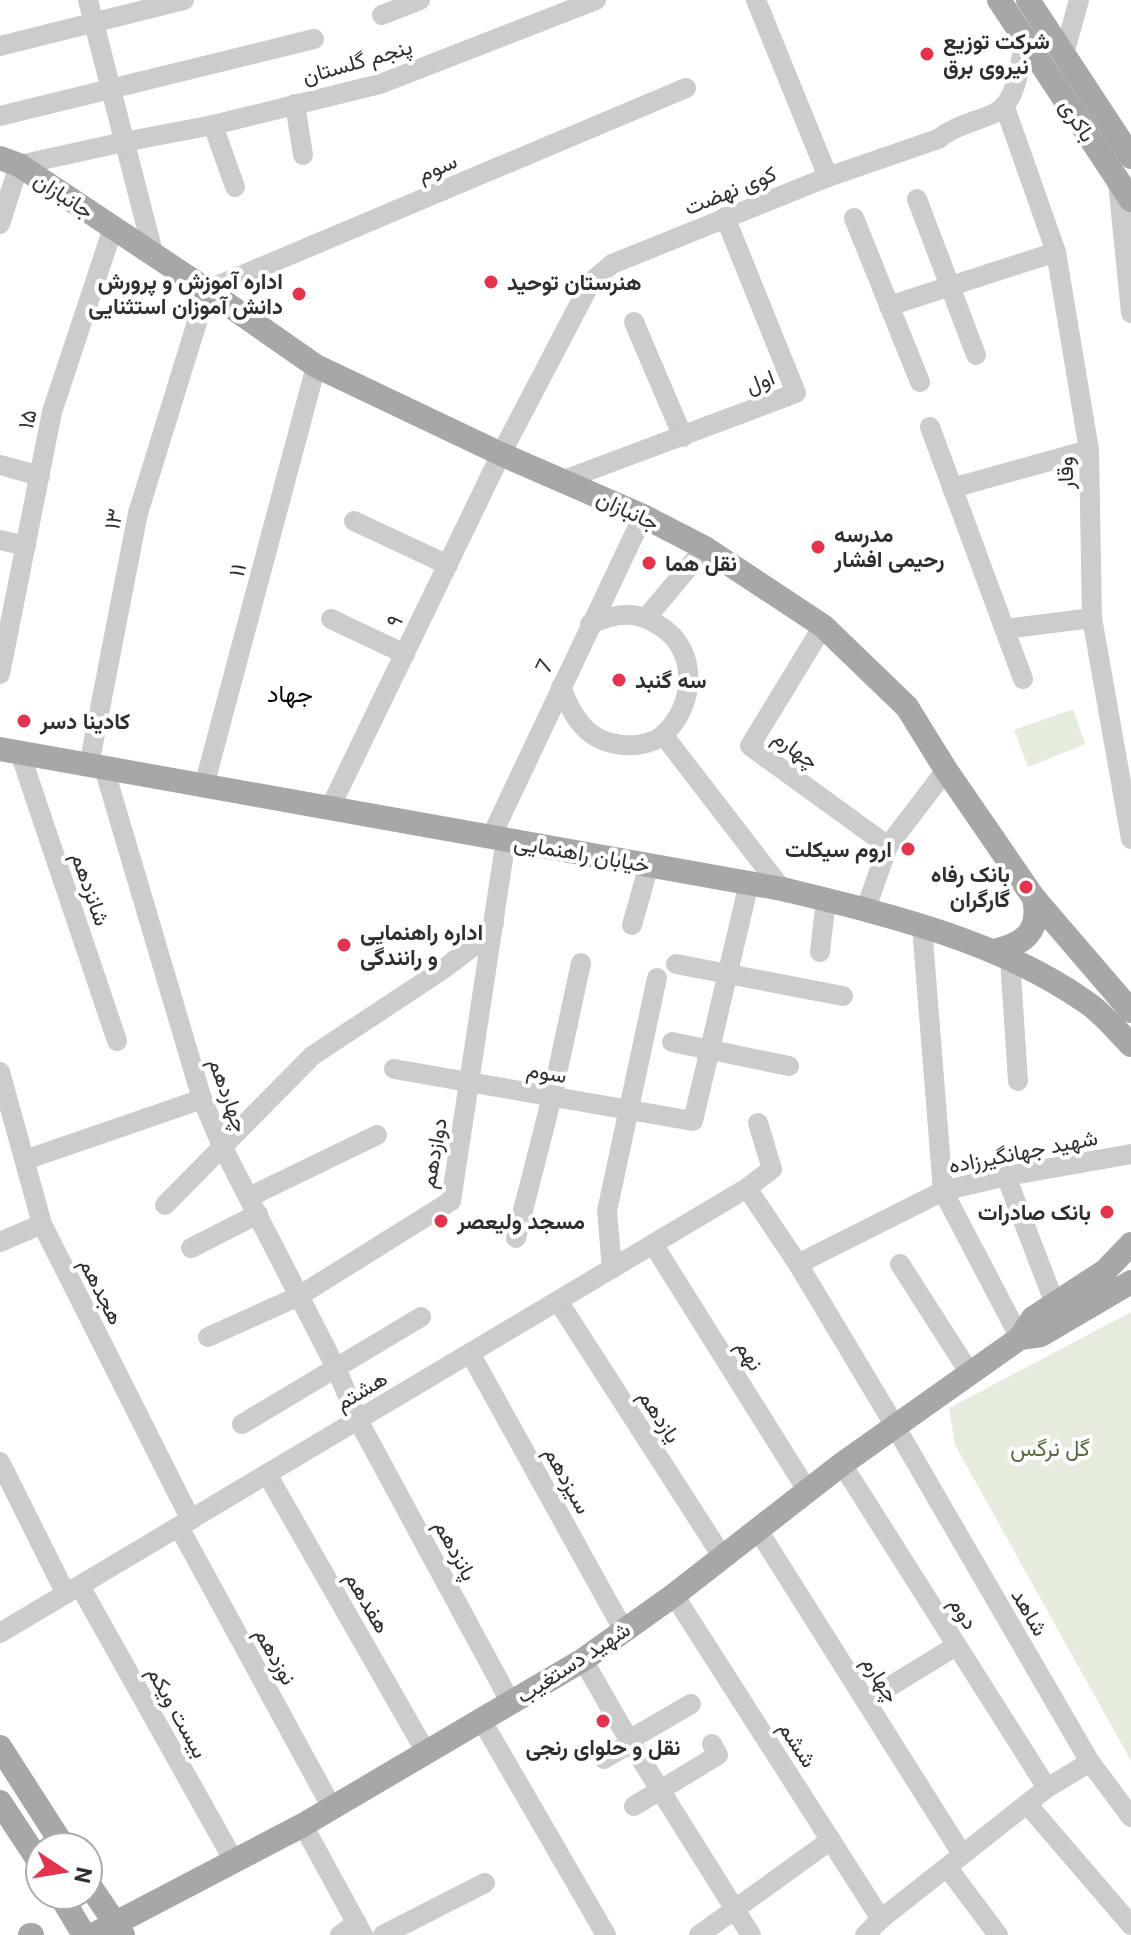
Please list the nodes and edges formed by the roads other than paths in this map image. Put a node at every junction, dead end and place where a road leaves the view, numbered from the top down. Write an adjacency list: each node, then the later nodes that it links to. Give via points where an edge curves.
1 (88, 0): 10 (street)
2 (184, 0): 10 (street)
3 (420, 0): 9 (street)
4 (596, 0): 18 (street, پنجم گلستان, via 380,84)
5 (756, 0): 27 (street)
6 (999, 0): 11 (main road, باکری)
7 (1028, 0): 11 (main road, باکری)
8 (1079, 0): 14 (street)
9 (382, 15)
10 (93, 23): 13 (street); 16 (street)
11 (1035, 32): 14 (main road, باکری); 17 (main road, باکری); 22 (street, کوی نهضت, via 1004,107 951,128)
12 (314, 39): 16 (street)
13 (0, 46)
14 (1064, 54): 25 (main road, باکری)
15 (686, 88): 38 (street, سوم)
16 (112, 89): 20 (street); 23 (street)
17 (1060, 92): 19 (street, via 1046,82 1028,81); 29 (main road, باکری)
18 (295, 104): 21 (street, پنجم گلستان); 24 (street)
19 (1007, 113): 22 (street, via 982,129); 35 (street, وقار)
20 (0, 116)
21 (213, 125): 23 (street, پنجم گلستان); 28 (street)
22 (938, 139): 27 (street, کوی نهضت)
23 (124, 142): 26 (street, پنجم گلستان); 36 (street)
24 (303, 155)
25 (1131, 157)
26 (10, 162): 33 (street); 34 (main road, جانبازان)
27 (828, 177): 31 (street, کوی نهضت)
28 (235, 187)
29 (1125, 191): 40 (street)
30 (917, 199): 37 (street)
31 (725, 217): 46 (street, اول, via 796,393); 48 (street, کوی نهضت, via 585,277)
32 (854, 218): 39 (street)
33 (0, 224)
34 (113, 228): 36 (main road, جانبازان); 50 (street, ۱۵, via 52,412)
35 (1056, 252): 37 (street); 47 (street, وقار)
36 (154, 256): 38 (main road, جانبازان)
37 (950, 287): 39 (street); 42 (street)
38 (207, 290): 43 (main road, جانبازان); 71 (street, ۱۳, via 138,513)
39 (889, 306): 44 (street)
40 (1131, 313)
41 (634, 322): 46 (street)
42 (976, 355)
43 (316, 366): 48 (main road, جانبازان, via 430,414); 73 (street, ۱۱)
44 (920, 382)
45 (930, 427): 52 (street)
46 (683, 437): 51 (street, اول)
47 (1089, 450): 52 (street); 60 (street, وقار)
48 (501, 454): 51 (main road, جانبازان); 58 (street, ۹)
49 (0, 465): 50 (street)
50 (40, 476): 56 (street, ۱۵)
51 (564, 480): 53 (main road, جانبازان)
52 (952, 488): 64 (street)
53 (643, 516): 57 (main road, جانبازان); 62 (street, 7)
54 (354, 521): 58 (street)
55 (0, 540): 56 (street)
56 (26, 546): 66 (street, ۱۵)
57 (705, 548): 59 (street); 63 (main road, جانبازان)
58 (448, 565): 65 (street, ۹)
59 (646, 618): 62 (street, via 612,615); 69 (street, via 678,643 687,662 685,703)
60 (1092, 618): 64 (street); 75 (street, وقار)
61 (331, 619): 65 (street)
62 (590, 624): 68 (street, 7)
63 (823, 626): 72 (main road, جانبازان, via 907,707); 78 (street, چهارم, via 750,746)
64 (1005, 629): 67 (street)
65 (405, 654): 74 (street, ۹)
66 (0, 674)
67 (1023, 679)
68 (561, 687): 69 (street, via 570,712 602,740 622,746); 76 (street, 7)
69 (664, 736): 81 (street)
70 (10, 751): 71 (main road, خیابان راهنمایی); 98 (street, شانزدهم)
71 (96, 766): 73 (main road, خیابان راهنمایی); 108 (street, چهاردهم)
72 (946, 770): 78 (street); 82 (main road, جانبازان)
73 (204, 786): 74 (main road, خیابان راهنمایی)
74 (330, 808): 76 (main road, خیابان راهنمایی)
75 (1129, 813): 77 (street, وقار)
76 (498, 838): 79 (main road, خیابان راهنمایی); 85 (street, دوازدهم)
77 (1131, 839)
78 (888, 846): 84 (street)
79 (649, 865): 80 (main road, خیابان راهنمایی); 86 (street)
80 (749, 883): 81 (main road, خیابان راهنمایی); 93 (street)
81 (782, 889): 83 (main road, خیابان راهنمایی)
82 (1034, 898): 88 (main road, جانبازان); 90 (main road, via 1033,927)
83 (826, 899): 84 (main road, خیابان راهنمایی); 89 (street)
84 (865, 911): 87 (main road, خیابان راهنمایی)
85 (495, 922): 106 (street, دوازدهم); 112 (street, via 483,939 442,970 312,1056)
86 (632, 925)
87 (922, 927): 90 (main road, خیابان راهنمایی); 117 (street)
88 (1062, 931): 94 (main road, via 1054,930 1038,944); 97 (main road, جانبازان)
89 (820, 952)
90 (1002, 955): 94 (main road, خیابان راهنمایی); 105 (street)
91 (581, 963): 107 (street)
92 (676, 964): 93 (street)
93 (728, 973): 96 (street); 101 (street)
94 (1038, 975): 100 (main road, خیابان راهنمایی, via 1088,1003)
95 (657, 978): 109 (street)
96 (843, 996)
97 (1131, 1011)
98 (117, 1041)
99 (672, 1042): 101 (street)
100 (1131, 1045)
101 (710, 1049): 102 (street); 109 (street, سوم, via 693,1121)
102 (789, 1066)
103 (394, 1069): 106 (street, سوم)
104 (0, 1072): 114 (street, هجدهم)
105 (1018, 1081)
106 (469, 1083): 107 (street, سوم); 130 (street, دوازدهم, via 451,1201)
107 (552, 1097): 109 (street, سوم); 121 (street)
108 (202, 1099): 112 (street, چهاردهم); 114 (street)
109 (629, 1110): 128 (street, via 607,1211)
110 (758, 1123): 116 (street, هشتم, via 772,1169)
111 (377, 1135): 119 (street)
112 (223, 1148): 118 (street); 119 (street, چهاردهم)
113 (1131, 1154): 115 (street, شهید جهانگیرزاده)
114 (25, 1160): 120 (street, هجدهم)
115 (1006, 1176): 117 (street, شهید جهانگیرزاده); 132 (street)
116 (747, 1188): 123 (street, هشتم); 126 (street, شاهد)
117 (943, 1191): 126 (street, شهید جهانگیرزاده); 135 (street)
118 (165, 1205)
119 (254, 1206): 125 (street); 130 (street, چهاردهم)
120 (42, 1224): 122 (street); 146 (street, هجدهم)
121 (516, 1238)
122 (0, 1242)
123 (653, 1244): 128 (street, هشتم); 145 (street, نهم)
124 (1131, 1244): 132 (main road, via 1105,1271)
125 (191, 1248)
126 (798, 1264): 141 (street, شاهد)
127 (900, 1264): 138 (street)
128 (612, 1269): 131 (street, هشتم)
129 (1131, 1282): 135 (main road, via 1041,1335)
130 (299, 1296): 134 (street, دوازدهم); 137 (street, چهاردهم)
131 (558, 1301): 136 (street, هشتم); 148 (street, یازدهم)
132 (1055, 1304): 135 (main road, via 1033,1318)
133 (421, 1317): 137 (street)
134 (208, 1337)
135 (1020, 1338): 138 (main road, شهید دستغیب)
136 (470, 1353): 139 (street, هشتم); 151 (street, سیزدهم)
137 (336, 1368): 139 (street, چهاردهم); 140 (street)
138 (969, 1372): 141 (main road, شهید دستغیب)
139 (358, 1420): 144 (street, هشتم); 156 (street, پانزدهم)
140 (242, 1424)
141 (895, 1426): 143 (main road, شهید دستغیب); 164 (street, شاهد)
142 (0, 1462): 149 (street, بیست ویکم)
143 (842, 1464): 145 (main road, شهید دستغیب); 153 (street, دوم)
144 (267, 1474): 146 (street, هشتم); 162 (street, هفدهم)
145 (807, 1490): 147 (main road, شهید دستغیب)
146 (185, 1523): 149 (street, هشتم); 170 (street, نوزدهم)
147 (758, 1530): 148 (main road, شهید دستغیب); 155 (street, چهارم)
148 (722, 1556): 150 (main road, شهید دستغیب)
149 (73, 1590): 152 (street, هشتم); 176 (street, بیست ویکم)
150 (674, 1595): 151 (main road, شهید دستغیب); 175 (street, ششم)
151 (624, 1631): 154 (main road, شهید دستغیب)
152 (0, 1633)
153 (956, 1646): 155 (street); 165 (street, دوم)
154 (583, 1660): 156 (main road, شهید دستغیب); 159 (street)
155 (866, 1701): 177 (street, چهارم)
156 (511, 1703): 158 (main road, شهید دستغیب)
157 (691, 1704): 159 (street)
158 (481, 1719): 162 (main road, شهید دستغیب); 188 (street)
159 (630, 1742): 163 (street); 166 (street)
160 (712, 1744): 166 (street, via 718,1755)
161 (0, 1747): 173 (main road)
162 (427, 1754): 170 (main road, شهید دستغیب)
163 (604, 1759)
164 (1090, 1762): 165 (street); 171 (street, شاهد)
165 (1047, 1788): 168 (street)
166 (660, 1790): 169 (street); 179 (street)
167 (0, 1802): 174 (main road)
168 (1027, 1804): 177 (street); 183 (street)
169 (634, 1806)
170 (332, 1808): 172 (main road, شهید دستغیب)
171 (1131, 1817)
172 (303, 1825): 176 (main road, شهید دستغیب); 185 (street)
173 (54, 1831)
174 (24, 1839)
175 (831, 1840): 179 (street); 182 (street, ششم)
176 (234, 1861): 184 (main road, شهید دستغیب)
177 (954, 1861): 182 (street); 192 (street)
178 (485, 1883): 187 (street)
179 (735, 1910): 189 (street); 190 (street)
180 (70, 1911): 186 (main road)
181 (101, 1911): 184 (main road)
182 (881, 1919): 191 (street)
183 (1131, 1925)
184 (110, 1931)
185 (353, 1931)
186 (84, 1935)
187 (383, 1935)
188 (606, 1935)
189 (699, 1935)
190 (751, 1935)
191 (865, 1935)
192 (998, 1935)

